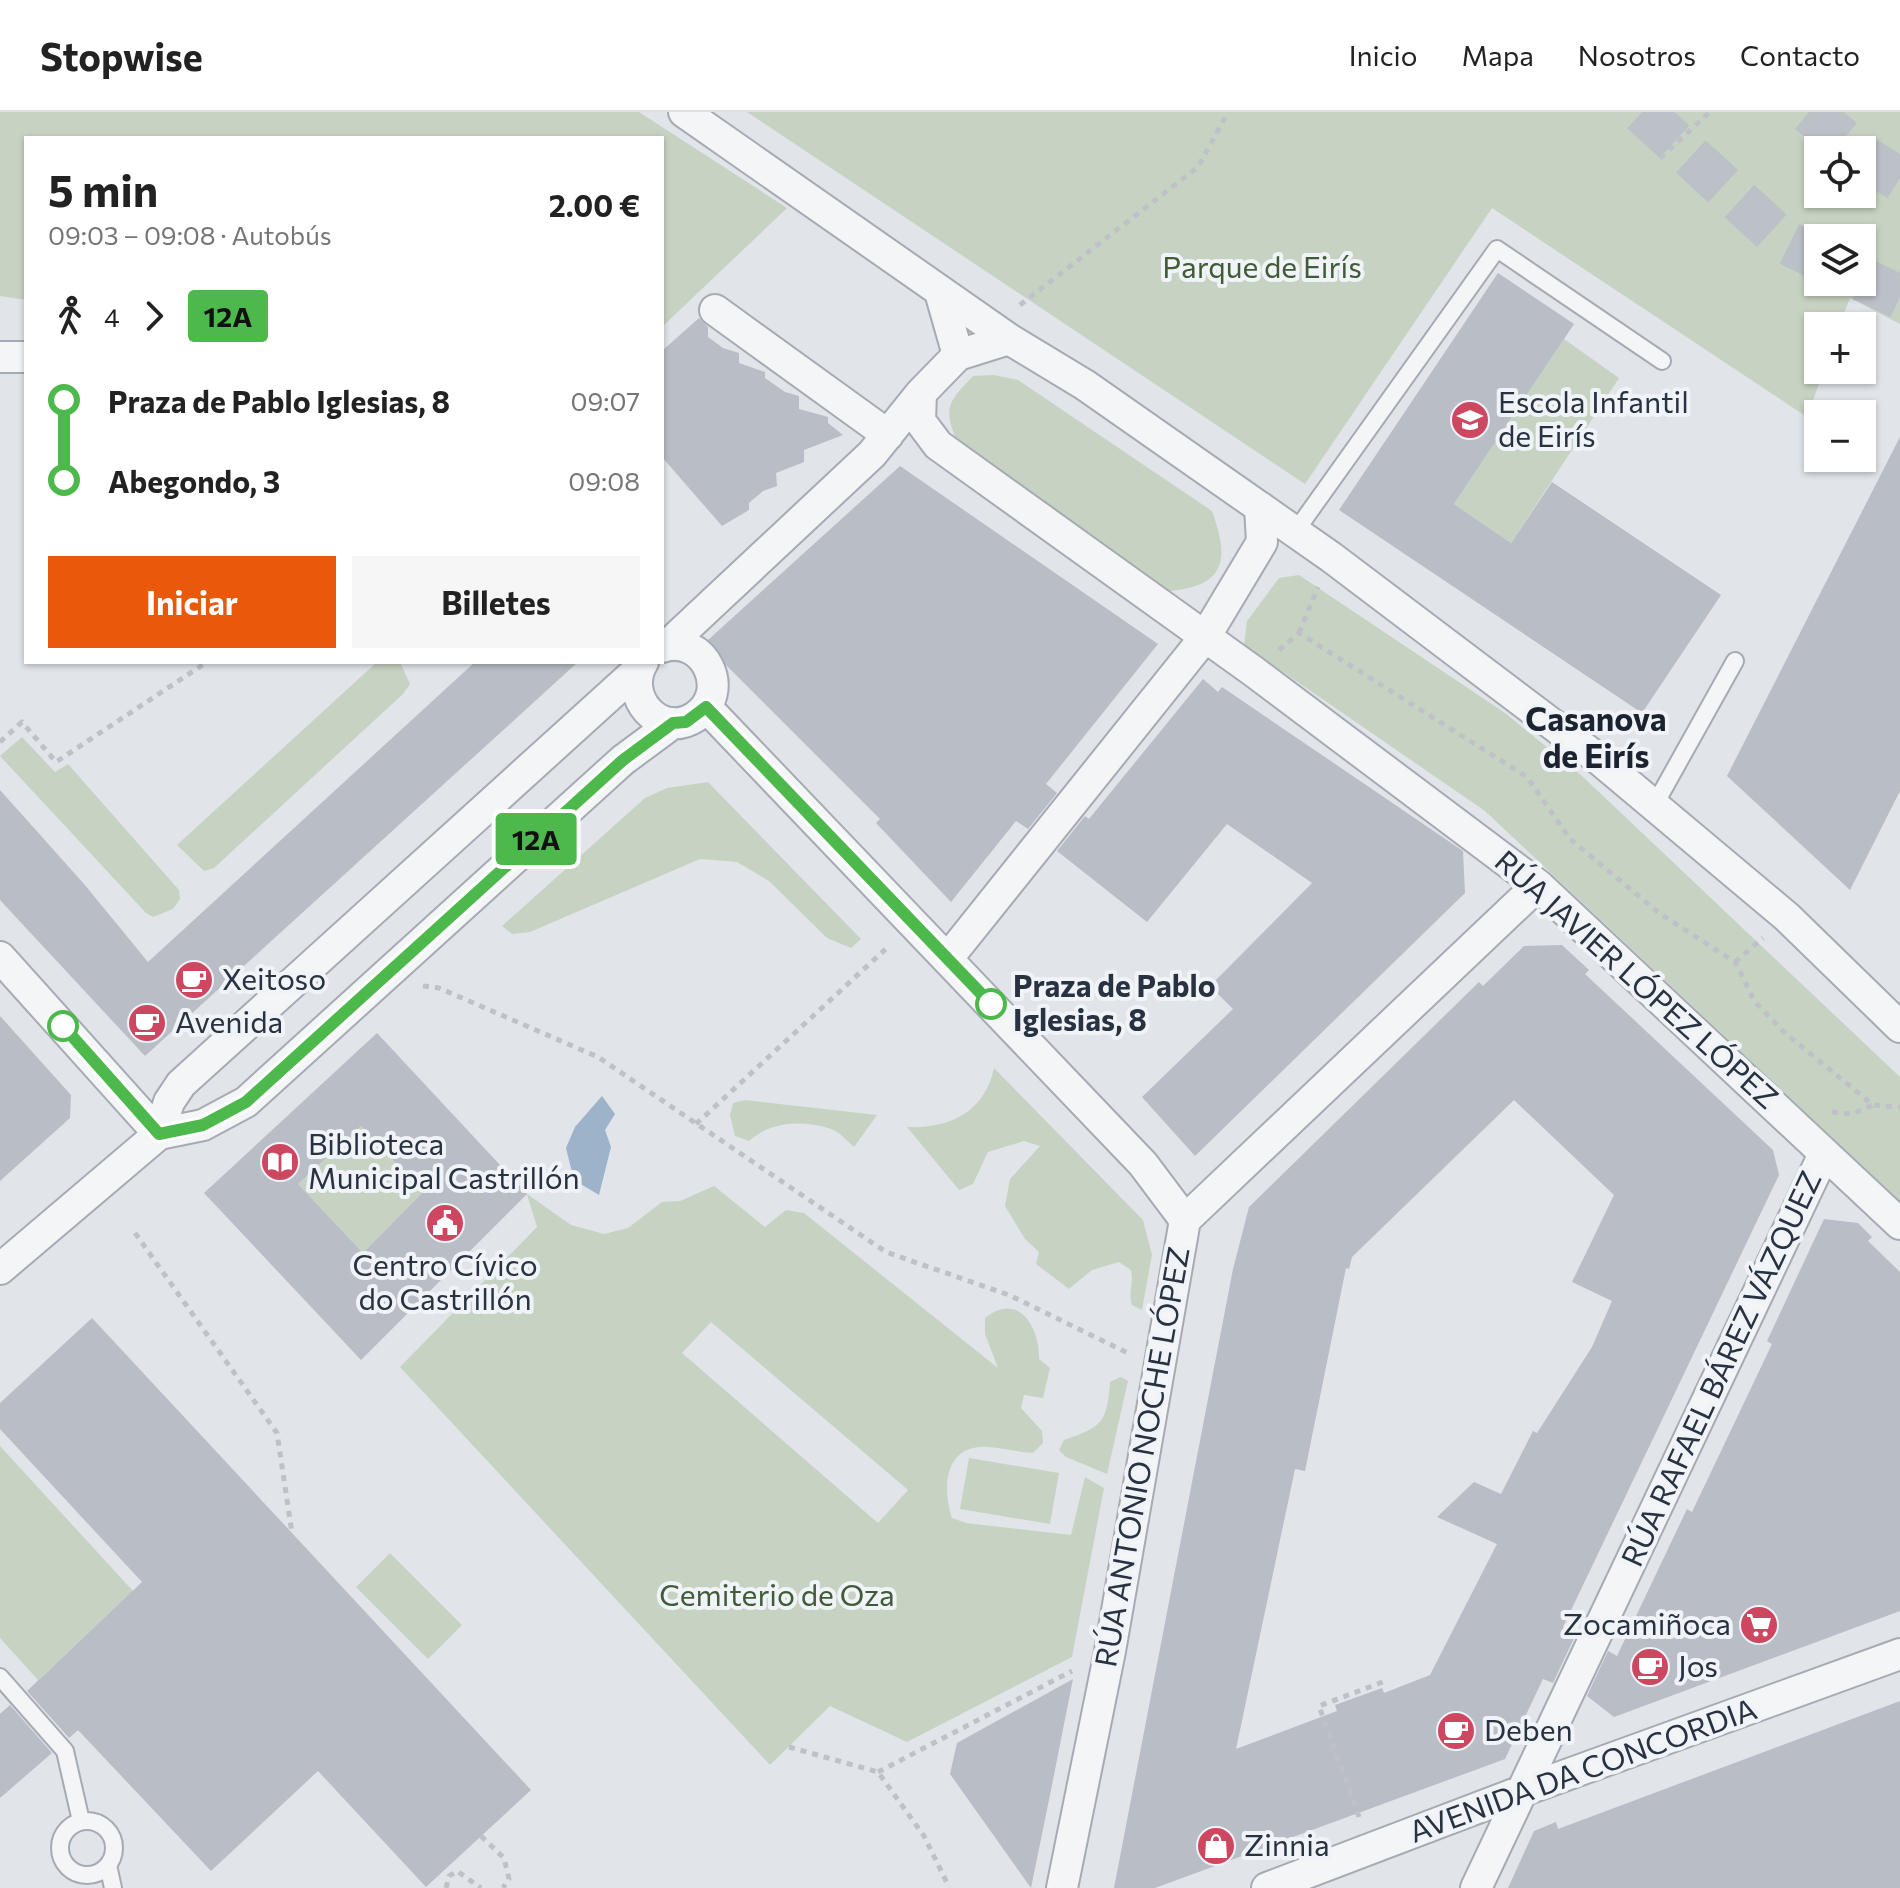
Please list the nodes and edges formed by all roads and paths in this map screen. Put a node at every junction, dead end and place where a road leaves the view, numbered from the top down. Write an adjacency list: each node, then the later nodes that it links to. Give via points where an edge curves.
1 (684, 112): 5 (street)
2 (1228, 112): 7 (path, via 1198,167)
3 (1710, 112): 4 (path)
4 (1660, 158)
5 (940, 292): 7 (street); 8 (street)
6 (715, 310): 13 (street)
7 (1011, 325): 8 (street); 14 (street, via 1085,385)
8 (958, 355): 12 (street)
9 (0, 357): 10 (street)
10 (24, 357)
11 (1662, 361): 15 (lane, via 1497,249)
12 (921, 393): 13 (street); 16 (street, RÚA JAVIER LÓPEZ LÓPEZ, via 920,421 938,445)
13 (888, 435): 17 (street)
14 (1260, 507): 15 (street); 16 (street, via 1262,542)
15 (1295, 532): 25 (street, via 1589,751)
16 (1205, 637): 21 (street, RÚA JAVIER LÓPEZ LÓPEZ); 29 (street)
17 (665, 646): 22 (street, via 694,650 705,659 714,684)
18 (1735, 661): 25 (lane)
19 (204, 664): 24 (path, via 56,762 22,722)
20 (641, 665): 23 (street, via 635,682 642,706 661,721); 34 (street, via 181,1084)
21 (1253, 671): 26 (street, RÚA JAVIER LÓPEZ LÓPEZ); 32 (path, via 1299,633 1527,777 1570,839 1659,913 1735,962 1755,1002 1784,1032 1873,1105)
22 (706, 707): 23 (street, via 686,722); 27 (street)
23 (673, 723): 34 (street, via 623,760 246,1102 203,1125)
24 (0, 742)
25 (1654, 806): 31 (street, via 1787,917)
26 (1538, 885): 35 (street, RÚA JAVIER LÓPEZ LÓPEZ); 36 (street, RÚA ANTONIO NOCHE LÓPEZ)
27 (911, 920): 29 (street); 33 (path, via 881,956)
28 (0, 957): 34 (street)
29 (948, 958): 36 (street, via 1143,1164)
30 (422, 986): 33 (path, via 439,988 598,1057)
31 (1900, 1025)
32 (1900, 1107)
33 (696, 1124): 40 (path, via 886,1252 1009,1295)
34 (159, 1134): 39 (street)
35 (1824, 1154): 37 (street, RÚA JAVIER LÓPEZ LÓPEZ); 48 (street, RÚA RAFAEL BÁREZ VÁZQUEZ)
36 (1185, 1220): 58 (street, RÚA ANTONIO NOCHE LÓPEZ, via 1113,1636)
37 (1900, 1224)
38 (135, 1233): 41 (path, via 277,1433)
39 (0, 1269)
40 (1142, 1359)
41 (292, 1533)
42 (1900, 1654): 48 (street, AVENIDA DA CONCORDIA)
43 (1083, 1665): 47 (path)
44 (0, 1677): 49 (lane, via 65,1751)
45 (1388, 1680): 51 (path, via 1319,1706)
46 (789, 1747): 47 (path)
47 (878, 1772): 53 (path, via 924,1836)
48 (1522, 1791): 51 (street, AVENIDA DA CONCORDIA); 60 (street, RÚA RAFAEL BÁREZ VÁZQUEZ)
49 (81, 1821): 52 (lane, via 94,1822 111,1835); 52 (lane, via 61,1840 63,1860 69,1868 90,1874)
50 (481, 1836): 57 (path, via 504,1858 509,1879)
51 (1372, 1849): 59 (street, AVENIDA DA CONCORDIA)
52 (108, 1865): 54 (lane)
53 (949, 1887)
54 (113, 1888)
55 (446, 1888): 56 (path, via 449,1876 457,1871)
56 (481, 1888)
57 (503, 1888)
58 (1062, 1888)
59 (1267, 1888)
60 (1476, 1888)

